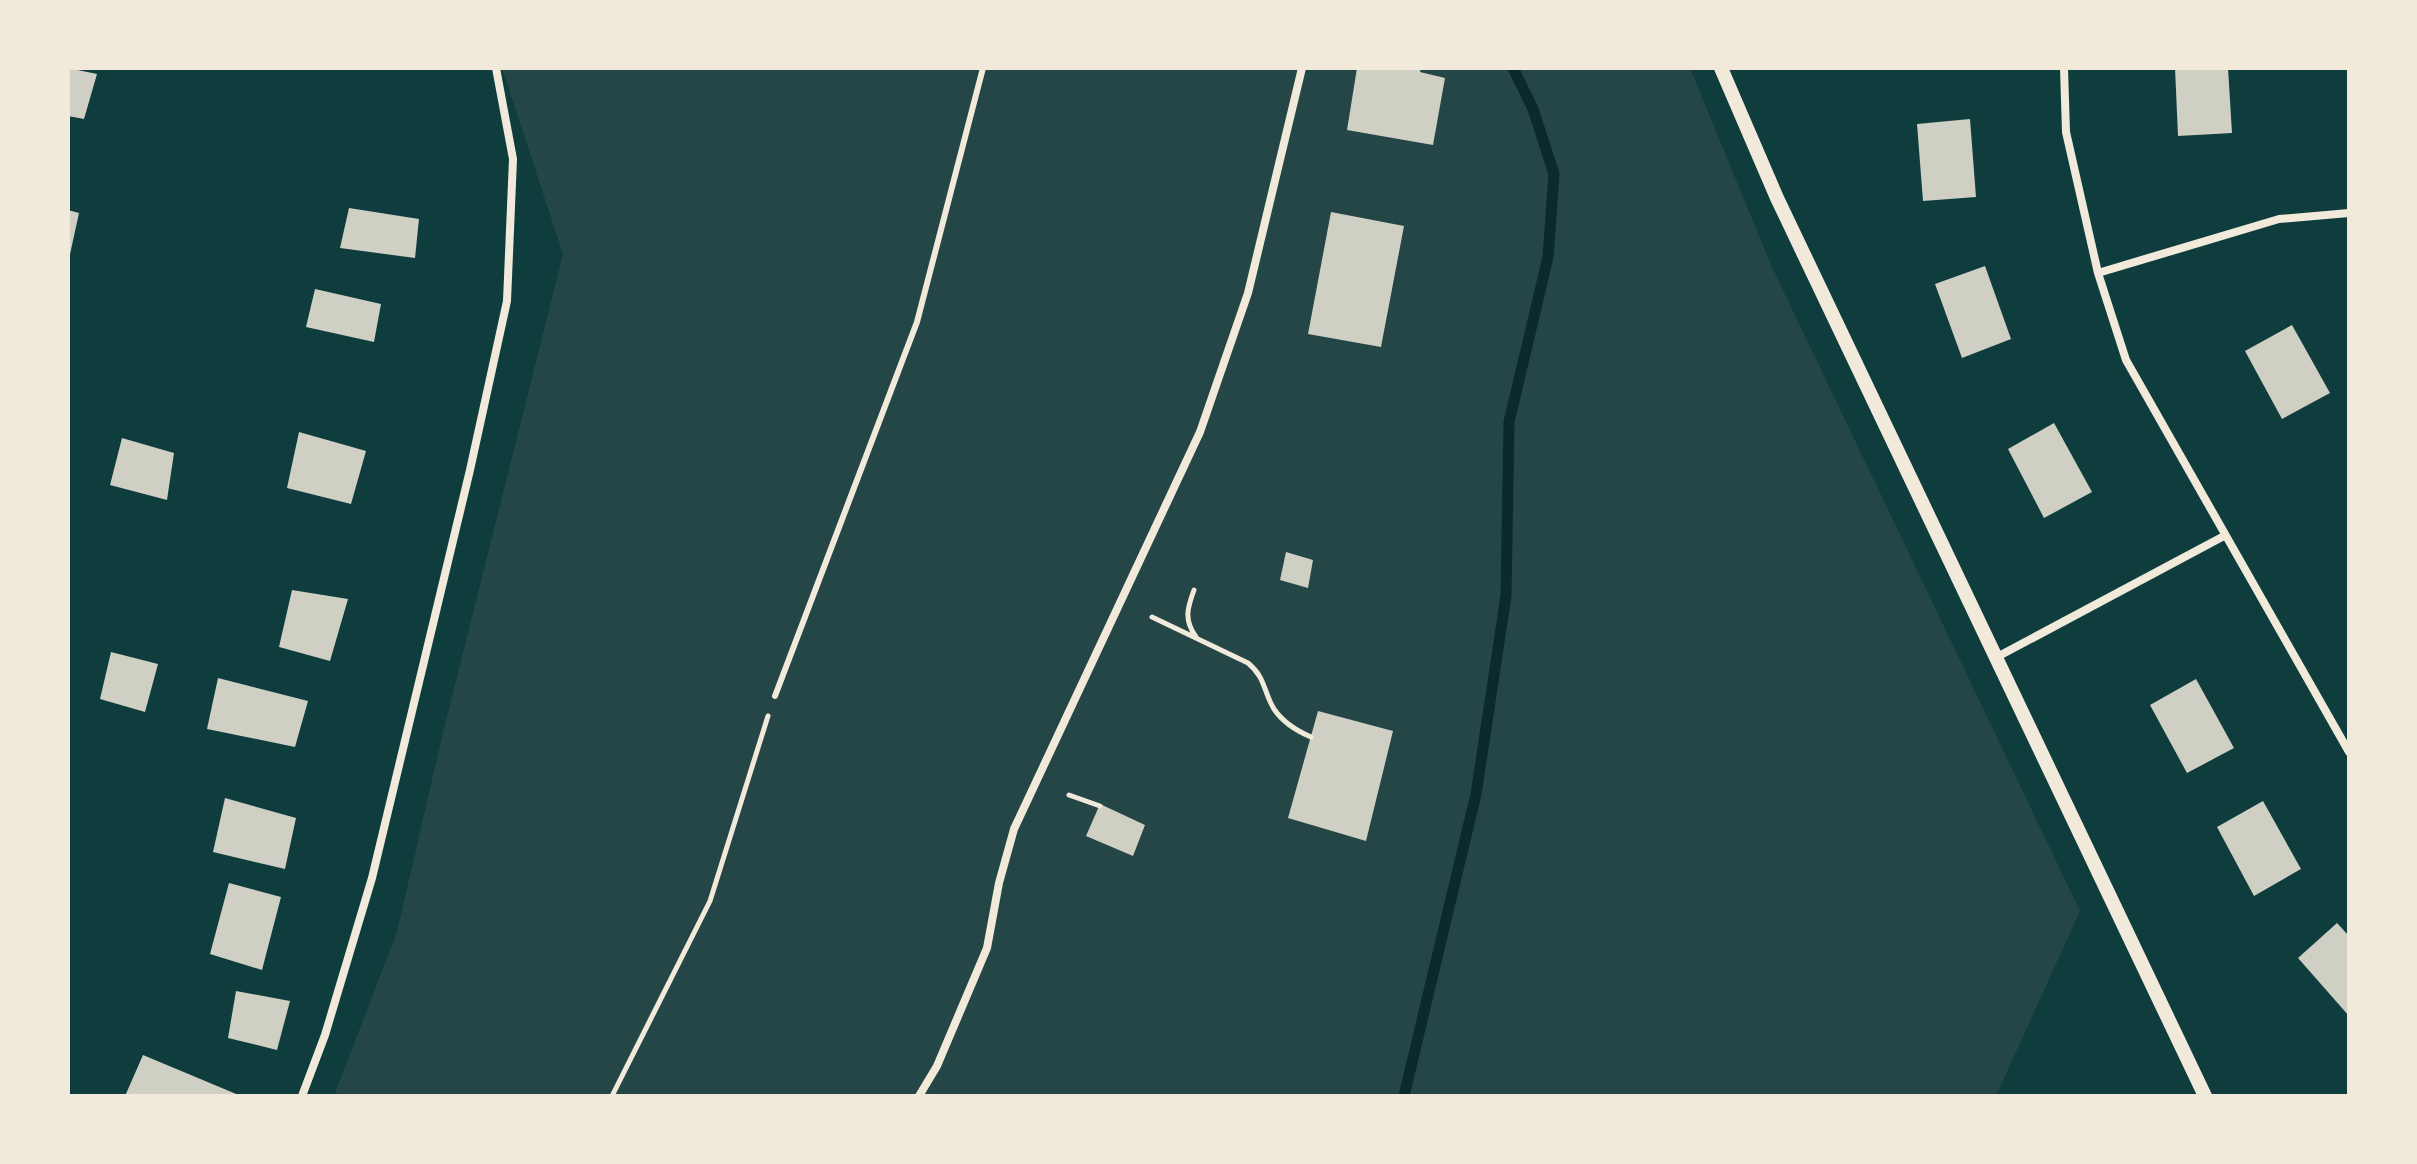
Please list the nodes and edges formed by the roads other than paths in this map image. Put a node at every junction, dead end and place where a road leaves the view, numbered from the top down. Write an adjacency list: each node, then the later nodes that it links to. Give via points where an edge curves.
1 (496, 68): 12 (street, via 513,159 507,301 372,878)
2 (983, 68): 10 (lane, via 917,322)
3 (1302, 68): 13 (street, via 1248,293 1200,432 1014,829 987,948)
4 (1721, 68): 9 (street, via 1777,198)
5 (2064, 68): 7 (street, via 2066,132)
6 (2349, 213): 7 (street, via 2279,219)
7 (2098, 273): 8 (street, via 2126,360)
8 (2224, 536): 9 (street); 11 (street)
9 (1997, 657): 14 (street)
10 (775, 696)
11 (2349, 752)
12 (302, 1096)
13 (919, 1096)
14 (2205, 1096)

